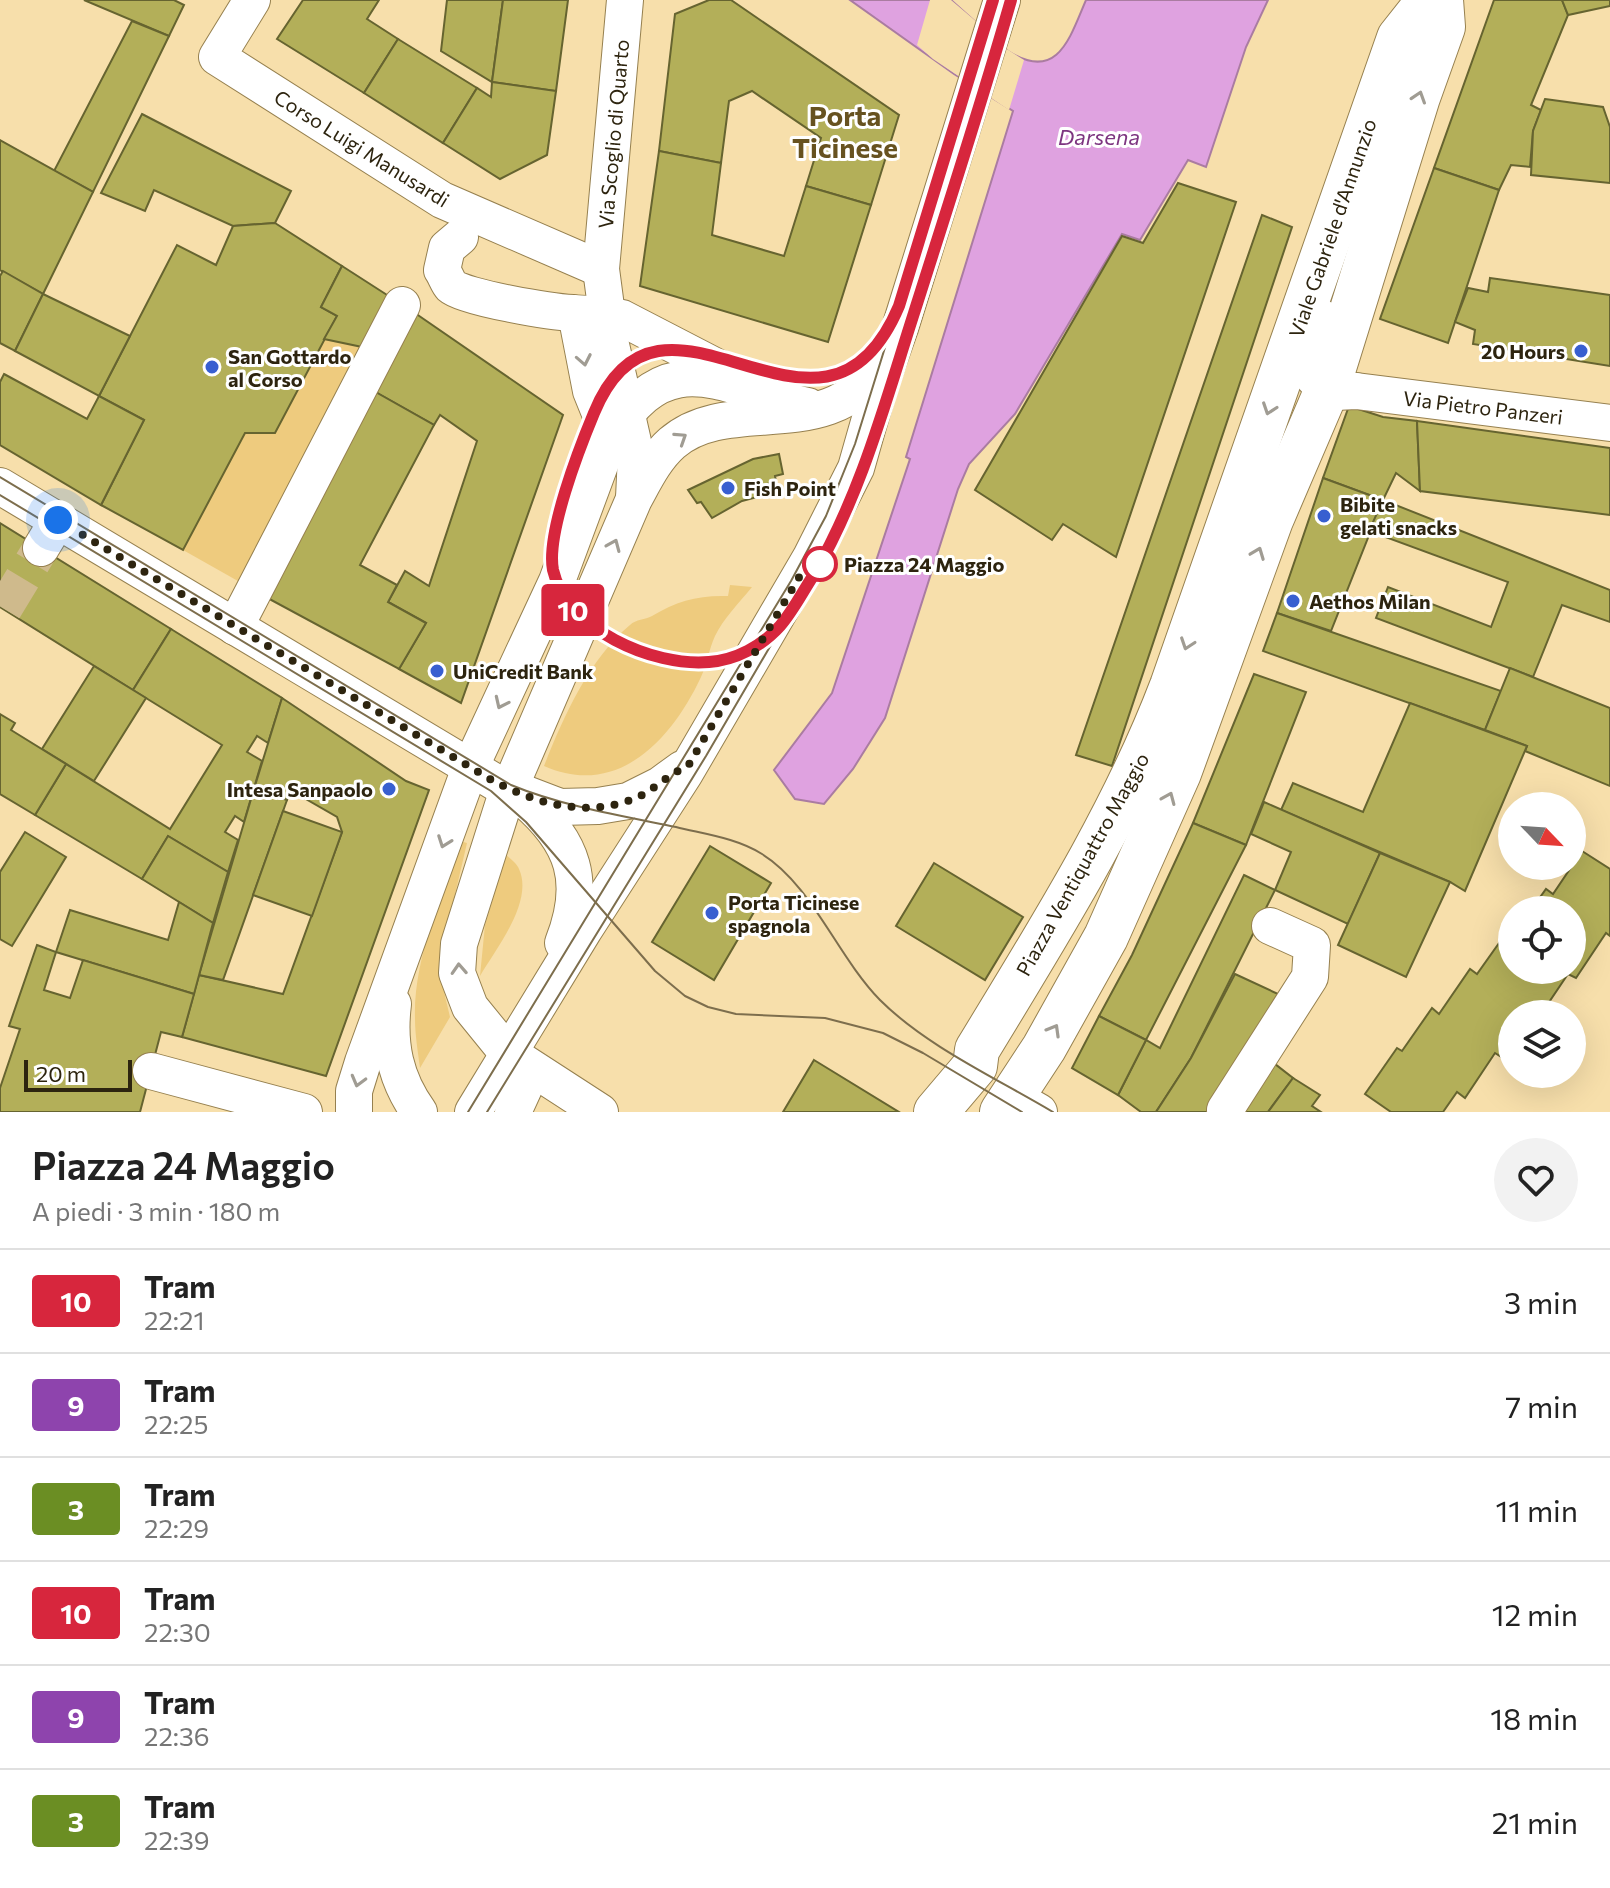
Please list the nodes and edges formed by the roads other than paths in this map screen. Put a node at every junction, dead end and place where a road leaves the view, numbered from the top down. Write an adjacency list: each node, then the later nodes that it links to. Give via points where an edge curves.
1 (625, 0): 8 (street, Via Scoglio di Quarto)
2 (1002, 0): 11 (street)
3 (1429, 0): 6 (main road, Viale Gabriele d'Annunzio, via 1399,38)
4 (1441, 0): 13 (main road, Viale Gabriele d'Annunzio, one-way to 4, via 1418,97 1443,27)
5 (247, 8): 8 (street, Corso Luigi Manusardi, via 217,57 442,200)
6 (1389, 64): 13 (street, via 1383,147 1308,360 1313,378); 17 (main road, Viale Gabriele d'Annunzio, one-way to 17)
7 (460, 237): 10 (street, via 447,248 442,270 451,286 471,295)
8 (601, 269): 10 (street)
9 (402, 305): 21 (street)
10 (589, 313): 12 (street, via 631,322); 16 (street)
11 (900, 328): 14 (street, via 880,366 859,390 838,404); 22 (street, via 856,468 811,557)
12 (751, 389): 14 (street); 16 (street, via 705,378 677,379 652,388)
13 (1334, 396): 15 (street, Via Pietro Panzeri); 18 (main road, Viale Gabriele d'Annunzio)
14 (818, 408): 20 (street, one-way to 14, via 660,455 687,432)
15 (1610, 423)
16 (618, 424): 20 (street, via 636,455); 23 (street, one-way to 23, via 557,581)
17 (1250, 465): 30 (main road, Piazza Ventiquattro Maggio, one-way to 30, via 1145,754 977,1050)
18 (1291, 475): 31 (main road, Piazza Ventiquattro Maggio, one-way to 18, via 1148,849)
19 (0, 486): 21 (street, via 50,534)
20 (634, 499): 24 (street, one-way to 20)
21 (235, 627): 23 (street)
22 (688, 766): 24 (street, via 628,801 598,806 560,807); 27 (street)
23 (470, 768): 24 (street); 26 (street, one-way to 26)
24 (509, 790): 27 (street, via 552,824 573,867 571,923); 28 (street, one-way to 24, via 470,1007 457,973 469,904)
25 (1270, 926): 32 (street, via 1312,945 1310,977)
26 (404, 956): 34 (street, one-way to 34, via 363,1062); 35 (street, via 390,1033 402,1086)
27 (540, 1001): 28 (street)
28 (508, 1052): 36 (street); 37 (street, via 524,1079); 38 (street)
29 (151, 1071): 33 (street)
30 (971, 1072): 31 (main road); 39 (main road, Piazza Ventiquattro Maggio)
31 (1018, 1107)
32 (1225, 1110)
33 (304, 1112)
34 (354, 1112)
35 (419, 1112)
36 (473, 1112)
37 (513, 1112)
38 (600, 1112)
39 (936, 1112)

